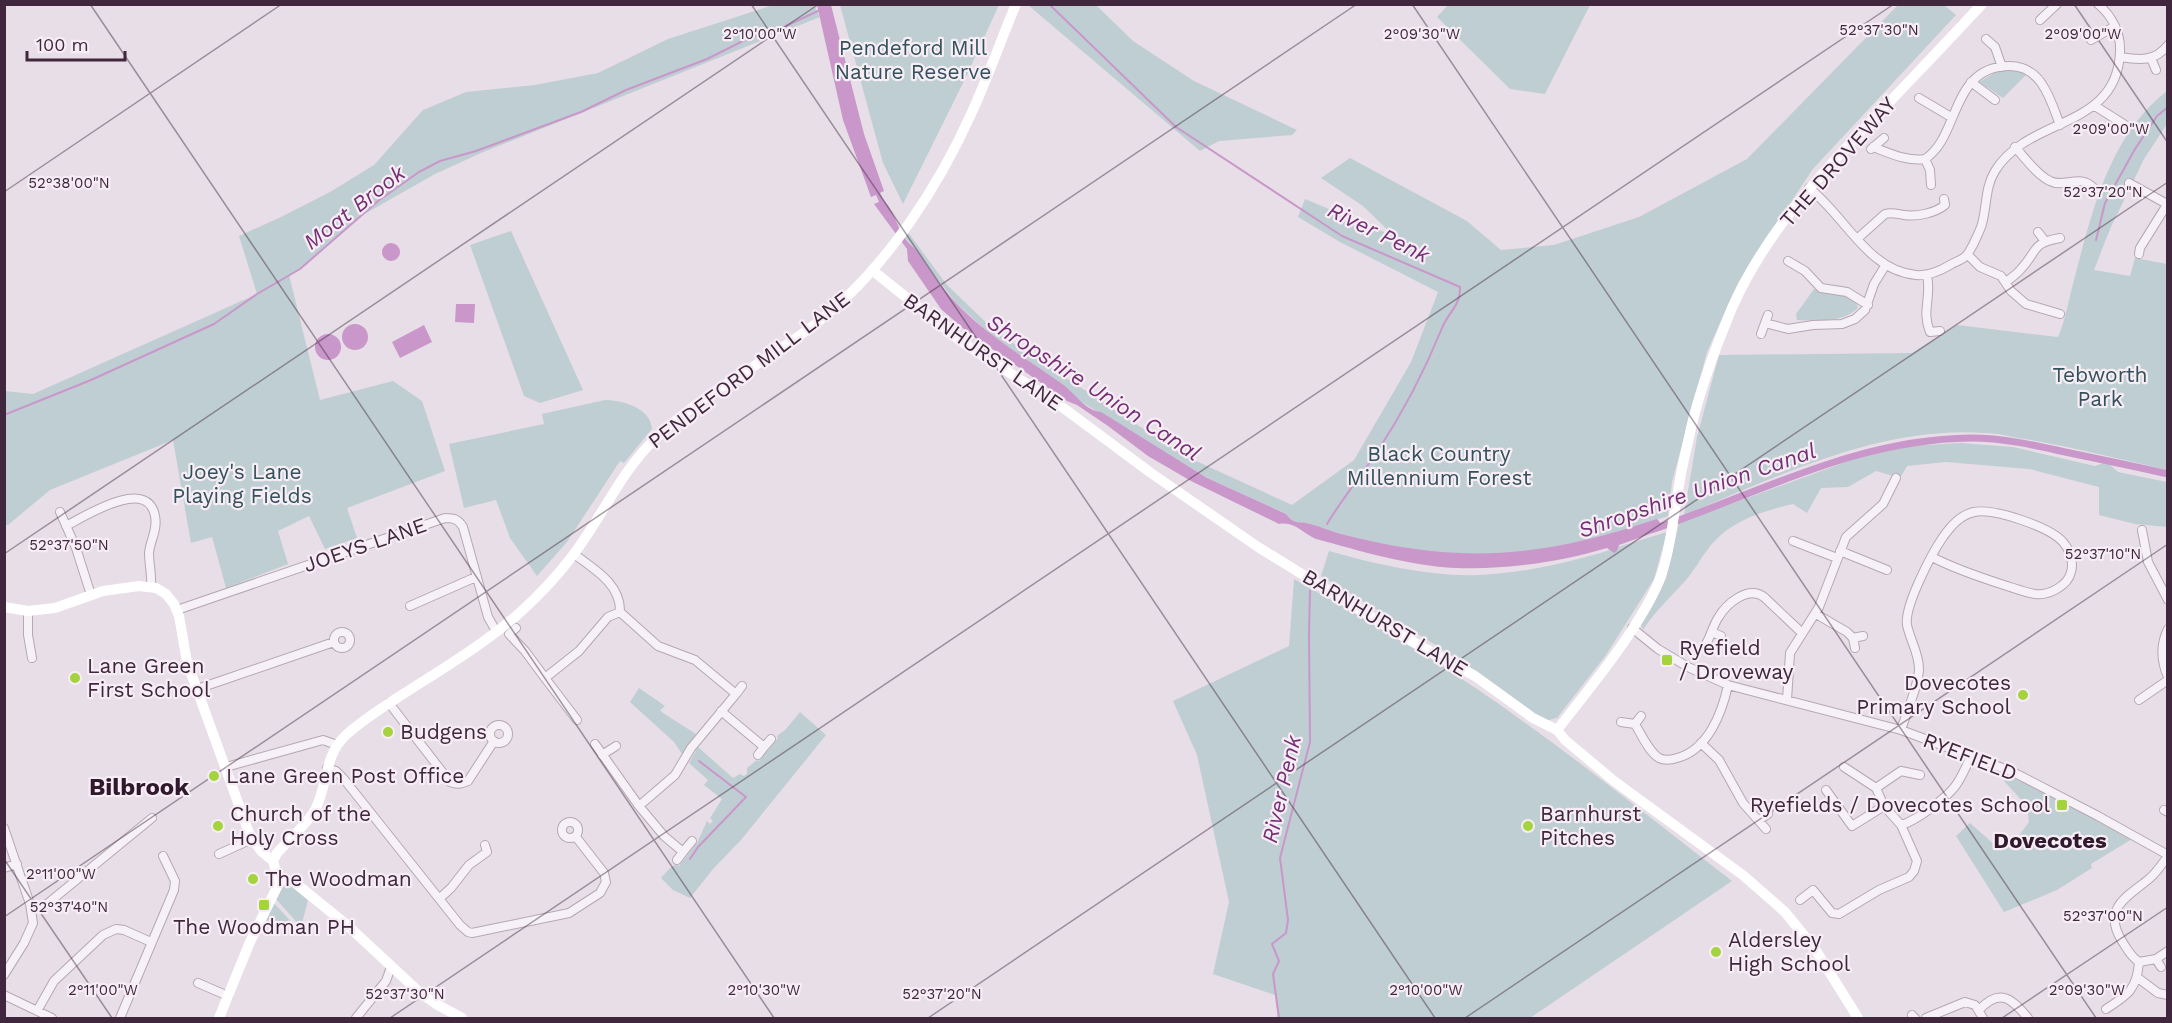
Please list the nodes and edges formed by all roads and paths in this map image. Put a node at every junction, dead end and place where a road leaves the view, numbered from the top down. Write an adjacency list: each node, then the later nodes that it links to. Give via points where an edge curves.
1 (1016, 4): 38 (street, PENDEFORD MILL LANE, via 943,171)
2 (1982, 4): 26 (street, THE DROVEWAY)
3 (2057, 4): 5 (street)
4 (2098, 4): 6 (street)
5 (2042, 16)
6 (2115, 26): 8 (street); 10 (street)
7 (1986, 39): 12 (street, via 1995,47)
8 (2091, 40)
9 (2168, 45): 11 (street)
10 (2120, 57): 11 (street); 17 (street, via 2109,88)
11 (2151, 58): 13 (street)
12 (2002, 66): 14 (street); 19 (street, via 2023,68 2039,80)
13 (2156, 70)
14 (1971, 82): 16 (street); 18 (street)
15 (1919, 98): 18 (street)
16 (1995, 100)
17 (2095, 106): 19 (street); 20 (street)
18 (1951, 117): 23 (street, via 1944,135)
19 (2060, 125): 22 (street)
20 (2125, 125)
21 (1884, 138): 23 (street, via 1872,148)
22 (2015, 147): 27 (street, via 2049,181 2089,183); 35 (street, via 1989,184 1982,225)
23 (1925, 159): 25 (street)
24 (2129, 183): 29 (street)
25 (1931, 185)
26 (1809, 188): 32 (street); 65 (street, THE DROVEWAY, via 1753,267 1732,308 1698,399 1664,566)
27 (2095, 189)
28 (1944, 199): 32 (street, via 1941,208 1918,216 1900,218 1890,212 1882,215)
29 (2167, 203): 34 (street)
30 (2038, 232): 33 (street)
31 (2060, 238): 33 (street)
32 (1857, 239): 37 (street)
33 (2045, 241): 40 (street)
34 (2139, 254)
35 (1968, 255): 39 (street); 40 (street)
36 (1788, 261): 41 (street, via 1805,271 1821,288 1847,292)
37 (1885, 266): 39 (street); 41 (street)
38 (872, 270): 50 (street, PENDEFORD MILL LANE, via 817,323 695,406 656,438 627,471); 91 (street, BARNHURST LANE, via 962,342 1258,547 1475,676 1533,718)
39 (1927, 275): 43 (street, via 1925,319 1930,332)
40 (2006, 282): 42 (street, via 2026,304 2047,306)
41 (1868, 305): 44 (street, via 1861,315 1842,324 1788,328 1767,319)
42 (2060, 314)
43 (1940, 331)
44 (1761, 334)
45 (1896, 478): 51 (street, via 1883,504 1853,528)
46 (60, 512): 47 (street)
47 (66, 526): 55 (street, via 109,504 134,498 146,502 156,517 149,554); 56 (street)
48 (2142, 530): 57 (street, via 2148,562)
49 (1793, 541): 51 (street)
50 (574, 554): 62 (street, via 609,583); 67 (street, PENDEFORD MILL LANE, via 534,600)
51 (1839, 554): 53 (street); 63 (street)
52 (1932, 557): 52 (street, via 1955,522 1974,512 1990,512 2006,514 2058,538 2072,563 2069,579 2063,585 2036,594 1960,571); 92 (street, via 1907,616 1919,670)
53 (1887, 570)
54 (476, 577): 58 (street); 61 (street, JOEYS LANE, via 463,527 457,519 445,518); 67 (street, JOEYS LANE)
55 (150, 586): 56 (street); 61 (street, via 166,594)
56 (92, 595): 60 (street, via 61,607)
57 (2168, 600)
58 (410, 606)
59 (4, 607): 60 (street)
60 (28, 610): 76 (street)
61 (177, 610): 81 (street, via 185,655)
62 (620, 612): 77 (street, via 608,617 579,651); 82 (street, via 658,646 695,660)
63 (1816, 614): 69 (street); 72 (street)
64 (516, 627): 77 (street, via 506,637 525,651)
65 (1632, 628): 79 (street, RYEFIELD, via 1688,667); 91 (street, THE DROVEWAY)
66 (2168, 629): 78 (street, via 2162,648)
67 (496, 631): 85 (street, PENDEFORD MILL LANE)
68 (1712, 632): 69 (street, via 1724,609 1740,597 1756,592); 70 (street); 74 (street)
69 (1802, 633): 83 (street, via 1789,657)
70 (1721, 636)
71 (1863, 636): 72 (street)
72 (1853, 638): 75 (street)
73 (334, 642): 81 (street)
74 (1706, 644)
75 (1855, 648)
76 (32, 658)
77 (545, 678): 88 (street)
78 (2168, 679): 84 (street)
79 (1728, 685): 83 (street, RYEFIELD); 95 (street, via 1715,722)
80 (742, 686): 82 (street)
81 (197, 689): 103 (street)
82 (736, 694): 86 (street)
83 (1787, 700): 92 (street, RYEFIELD)
84 (2139, 700)
85 (389, 703): 94 (street, via 455,784 468,780); 97 (street, PENDEFORD MILL LANE)
86 (721, 711): 99 (street); 109 (street, via 691,748 675,776)
87 (1641, 716): 90 (street)
88 (578, 720)
89 (1621, 722): 90 (street)
90 (1635, 724): 95 (street, via 1653,752 1666,760 1682,757)
91 (1557, 730): 153 (street, BARNHURST LANE, via 1614,781 1744,876 1785,912 1815,950)
92 (1901, 730): 102 (street, RYEFIELD)
93 (771, 739): 99 (street)
94 (494, 741)
95 (1701, 743): 113 (street, via 1719,760 1743,803)
96 (595, 744): 100 (street)
97 (337, 745): 103 (street, via 322,740); 105 (street, PENDEFORD MILL LANE)
98 (616, 746): 100 (street)
99 (764, 747): 101 (street)
100 (602, 755): 109 (street)
101 (758, 755)
102 (1971, 756): 114 (street, via 1958,783 1947,795); 124 (street, RYEFIELD, via 2013,772)
103 (226, 767): 118 (street)
104 (1844, 767): 107 (street)
105 (327, 768): 126 (street, PENDEFORD MILL LANE, via 313,812); 130 (street, via 343,778)
106 (1920, 774): 107 (street, via 1901,771)
107 (1876, 788): 110 (street)
108 (1826, 790): 110 (street, via 1852,826)
109 (639, 806): 121 (street)
110 (1884, 806): 114 (street)
111 (1768, 814): 113 (street)
112 (152, 818): 132 (street, via 47,904)
113 (1759, 820): 116 (street)
114 (1901, 825): 131 (street, via 1917,856 1909,877 1839,914 1832,913 1813,891)
115 (4, 828): 127 (street)
116 (1766, 829)
117 (576, 837): 130 (street, via 604,873 606,882 600,893 569,912 472,933)
118 (252, 839): 122 (street); 126 (street)
119 (692, 842): 121 (street)
120 (489, 850): 130 (street, via 469,865)
121 (683, 852): 125 (street)
122 (219, 854)
123 (163, 856): 133 (street, via 175,885)
124 (2168, 856): 136 (street, via 2152,877 2124,897 2116,915 2119,936)
125 (677, 860)
126 (273, 861): 129 (street)
127 (17, 864): 128 (street); 132 (street)
128 (4, 868)
129 (278, 878): 137 (street, via 294,882 312,896); 144 (street, via 278,888)
130 (440, 898)
131 (1800, 900)
132 (31, 909): 139 (street, via 33,923)
133 (152, 942): 147 (street, via 124,930 103,935 54,981); 149 (street)
134 (2168, 951): 135 (street)
135 (2156, 959): 136 (street); 138 (street)
136 (2139, 962): 140 (street)
137 (392, 967): 151 (street, via 386,981); 152 (street, via 427,998)
138 (2161, 967)
139 (4, 975)
140 (2138, 978): 143 (street, via 2158,993); 146 (street, via 2125,997)
141 (198, 984): 144 (street)
142 (4, 995): 147 (street)
143 (2168, 995)
144 (228, 996): 150 (street)
145 (1979, 1010): 154 (street, via 1965,1002); 155 (street); 156 (street, via 1989,999 2005,998 2014,1001)
146 (2106, 1010)
147 (37, 1011): 148 (street)
148 (52, 1018)
149 (120, 1018)
150 (219, 1018)
151 (356, 1018)
152 (462, 1018)
153 (1858, 1018)
154 (1926, 1018)
155 (1983, 1018)
156 (2028, 1018)

